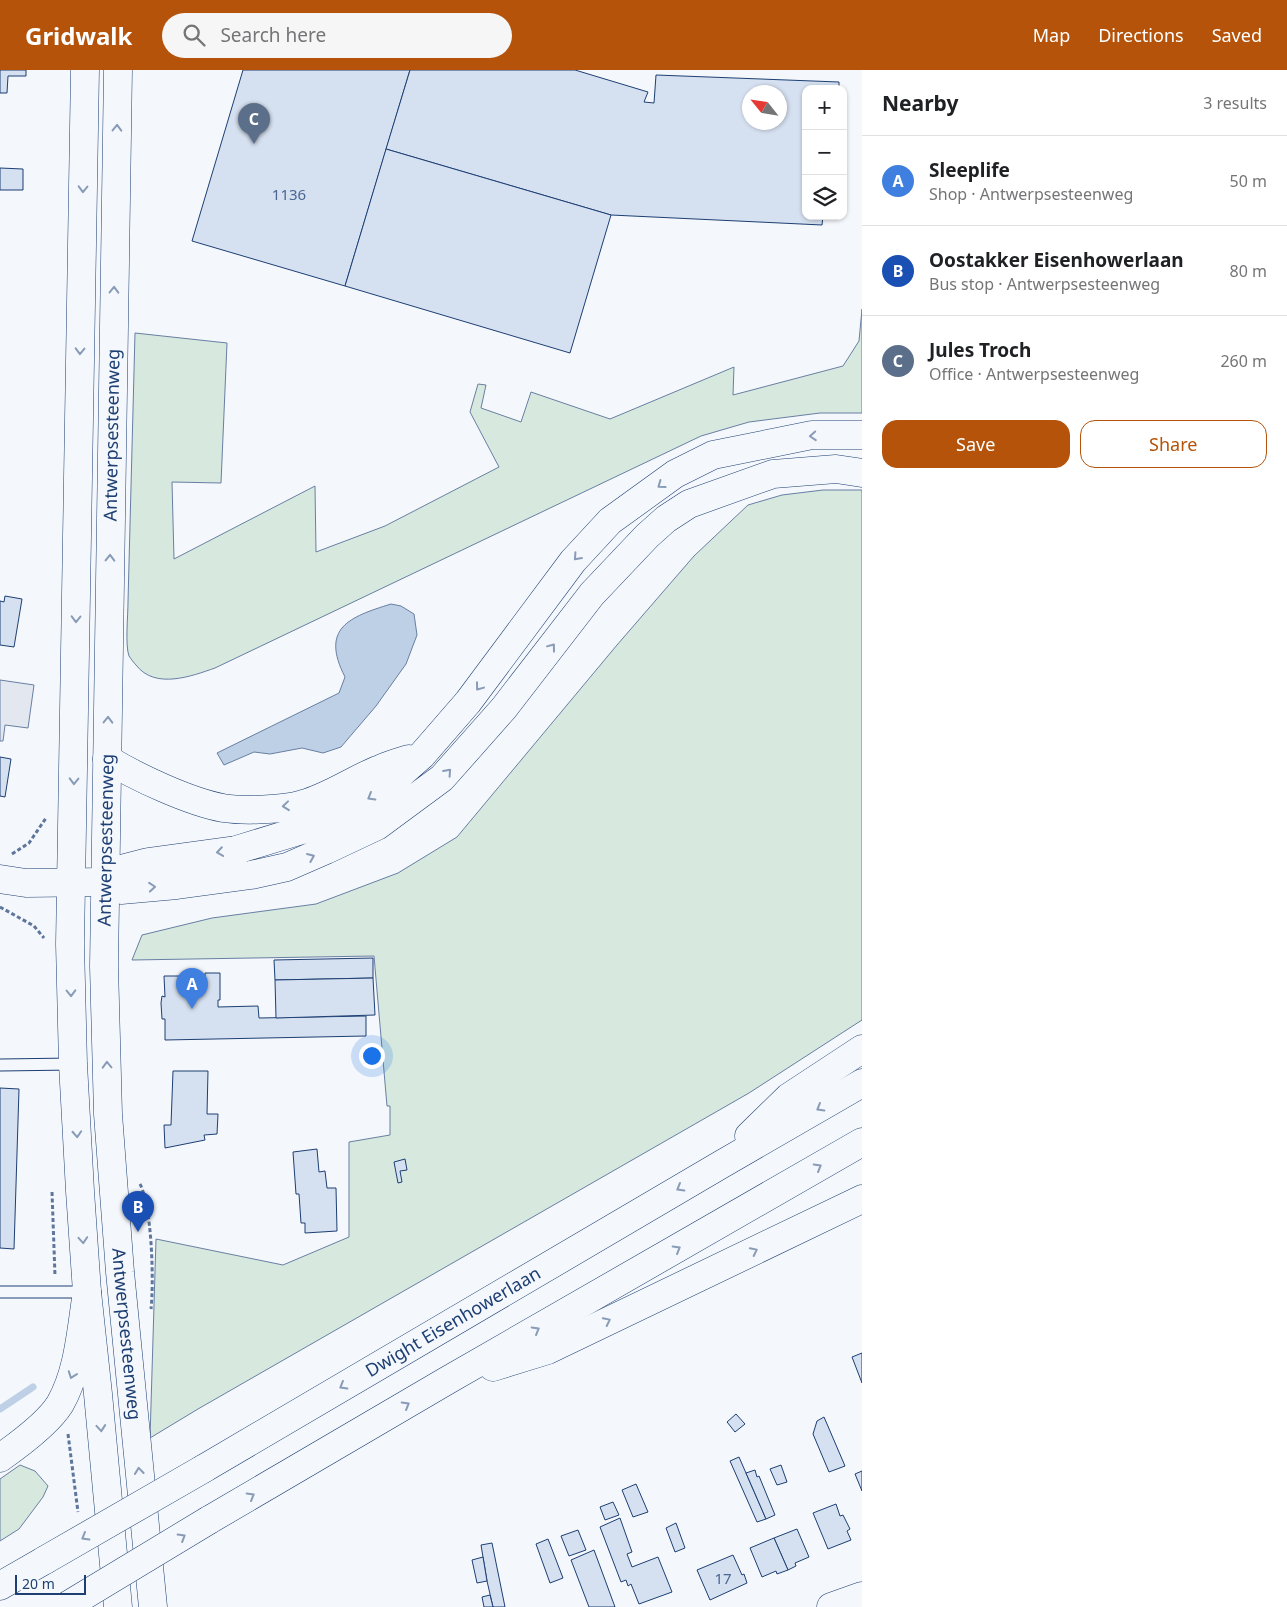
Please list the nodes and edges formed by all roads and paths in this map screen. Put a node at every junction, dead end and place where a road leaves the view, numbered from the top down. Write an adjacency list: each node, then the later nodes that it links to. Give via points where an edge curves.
1 (85, 70): 3 (main road, Antwerpsesteenweg, one-way to 3)
2 (118, 70): 4 (main road, Antwerpsesteenweg, one-way to 2)
3 (81, 320): 4 (main road); 11 (main road, Antwerpsesteenweg, one-way to 11)
4 (114, 321): 8 (main road, Antwerpsesteenweg, one-way to 4)
5 (862, 435): 7 (main road, one-way to 7, via 812,435 712,456 675,474 610,521 574,561 468,702)
6 (862, 473): 12 (main road, one-way to 6, via 121,890 251,875 287,867 377,826 442,778 504,708 592,594 666,519 689,504 773,474 836,469)
7 (422, 755): 8 (main road, one-way to 8, via 379,769 341,790 302,805 263,809 224,808 203,802 123,769); 12 (main road, one-way to 12, via 380,792 328,822 236,850 122,868)
8 (107, 759): 12 (main road, Antwerpsesteenweg)
9 (48, 815): 10 (path, via 29,843)
10 (4, 867): 11 (main road, via 26,882)
11 (72, 882): 12 (main road); 16 (main road, Antwerpsesteenweg, one-way to 16)
12 (105, 882): 30 (main road, Antwerpsesteenweg, one-way to 12, via 108,1114)
13 (0, 907): 14 (path, via 34,926)
14 (47, 940)
15 (862, 1049): 20 (main road, via 789,1097)
16 (73, 1064): 17 (lane); 23 (main road, Antwerpsesteenweg, one-way to 23)
17 (0, 1065)
18 (862, 1084): 20 (main road, Dwight Eisenhowerlaan, one-way to 20)
19 (862, 1142): 24 (main road, one-way to 19)
20 (722, 1164): 26 (main road, Dwight Eisenhowerlaan, one-way to 26, bridge)
21 (862, 1199): 24 (main road, one-way to 21, via 548,1350)
22 (0, 1292): 23 (lane)
23 (87, 1292): 25 (main road, one-way to 25, via 74,1370 60,1404 49,1418); 29 (main road, Antwerpsesteenweg, one-way to 29)
24 (448, 1380): 28 (main road, one-way to 24, bridge)
25 (0, 1458)
26 (0, 1586)
27 (862, 1596): 31 (main road)
28 (65, 1607)
29 (118, 1607)
30 (153, 1607)
31 (831, 1607)

